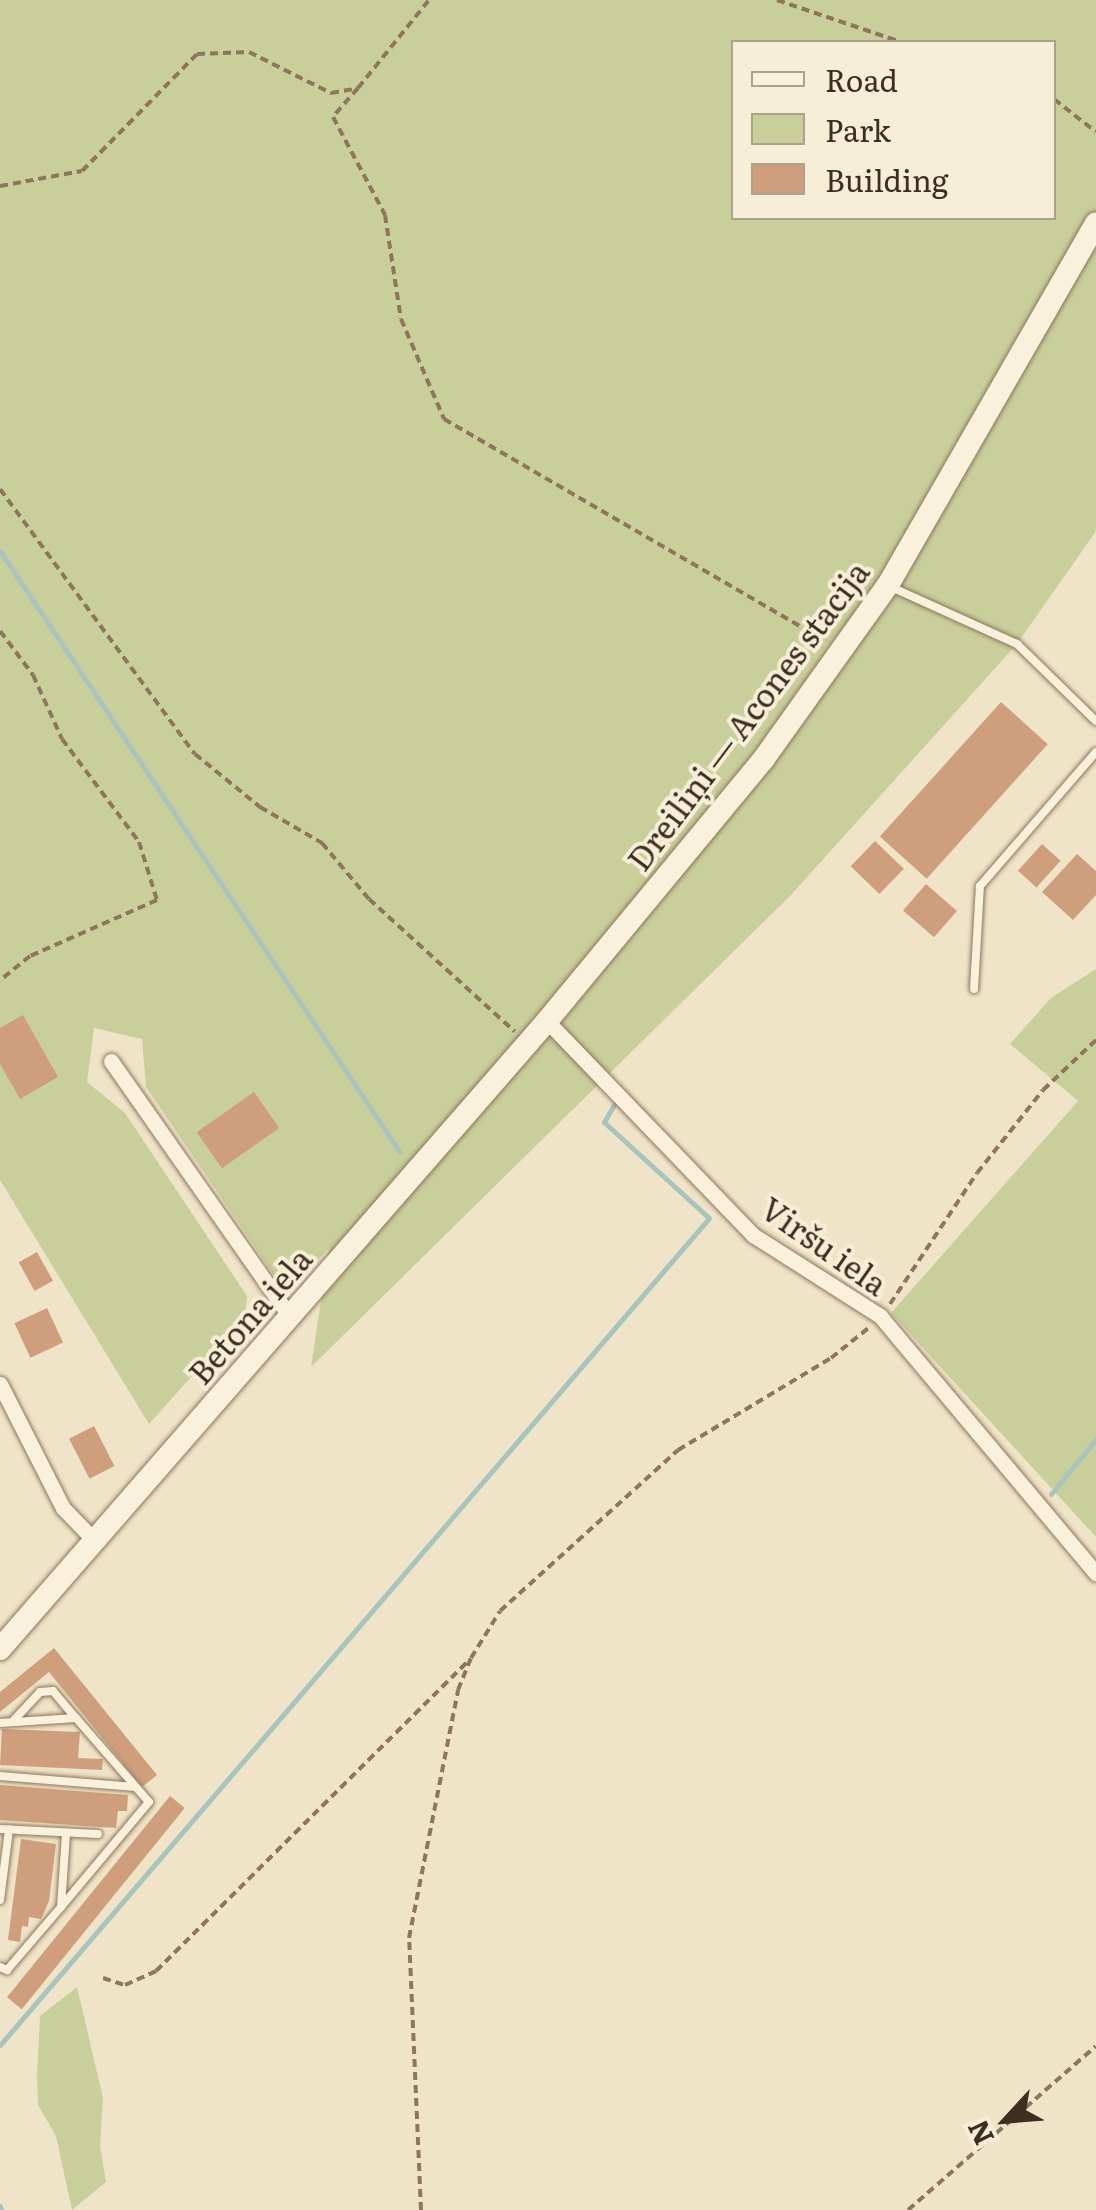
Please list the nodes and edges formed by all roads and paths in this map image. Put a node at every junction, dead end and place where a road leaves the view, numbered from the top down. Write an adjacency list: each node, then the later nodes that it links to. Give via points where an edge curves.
1 (429, 0): 4 (path)
2 (777, 0): 3 (path)
3 (895, 40)
4 (358, 88): 7 (path, via 331,92 249,52 196,54 82,171); 12 (path, via 333,118 386,215 401,319 444,419)
5 (1056, 100): 6 (path)
6 (1096, 132)
7 (0, 186)
8 (1096, 224): 10 (main road, Dreiliņi — Acones stacija)
9 (0, 488): 17 (path, via 196,754 260,807 322,844 370,899)
10 (888, 585): 12 (main road, Dreiliņi — Acones stacija); 13 (lane, via 1018,644)
11 (0, 631): 15 (path, via 34,676 62,739 139,842 157,900 30,956)
12 (843, 651): 18 (main road, Dreiliņi — Acones stacija, via 763,760)
13 (1096, 721)
14 (1096, 752): 16 (lane, via 980,886)
15 (0, 980)
16 (974, 989)
17 (498, 1017)
18 (547, 1022): 21 (main road, Betona iela); 22 (street, Viršu iela, via 753,1234)
19 (1096, 1040): 22 (path, via 1042,1090 976,1173)
20 (112, 1060): 21 (street)
21 (289, 1316): 24 (main road, Betona iela)
22 (880, 1316): 25 (street, Viršu iela); 27 (path, via 831,1358 678,1450 500,1611)
23 (2, 1392): 24 (street, via 62,1508)
24 (96, 1542): 26 (main road, Betona iela)
25 (1096, 1573)
26 (0, 1649)
27 (471, 1658): 39 (path, via 156,1972 125,1985); 41 (path, via 458,1690 409,1938)
28 (76, 1718): 29 (lane); 29 (lane, via 53,1691 40,1692); 32 (lane)
29 (14, 1720): 30 (lane)
30 (0, 1723)
31 (0, 1776): 32 (lane)
32 (136, 1788): 37 (lane, via 149,1802)
33 (4, 1830): 34 (lane); 36 (lane)
34 (66, 1833): 35 (lane); 37 (lane)
35 (98, 1834)
36 (0, 1900)
37 (61, 1906): 38 (lane, via 7,1970)
38 (0, 1967)
39 (103, 1978)
40 (1096, 2046): 42 (path)
41 (421, 2210)
42 (908, 2210)

